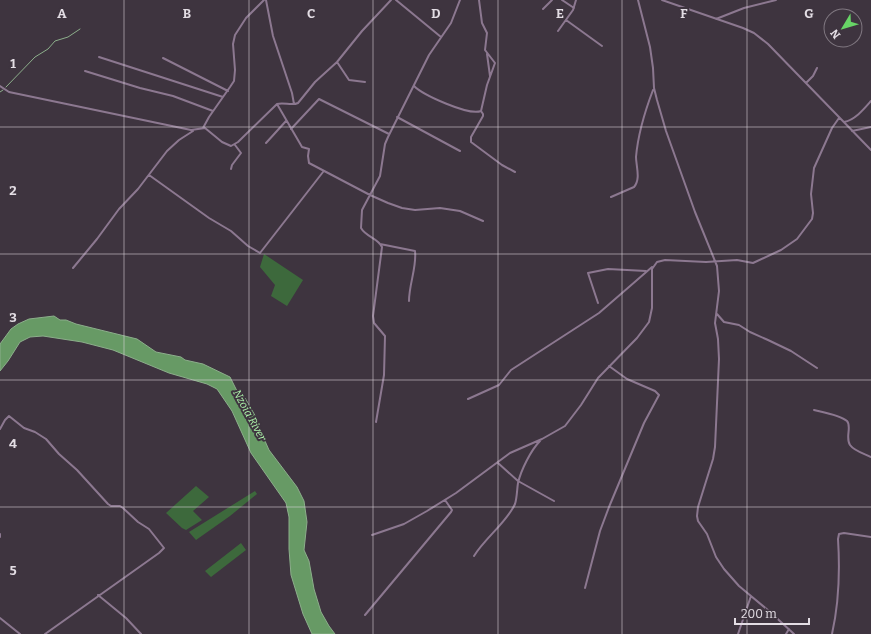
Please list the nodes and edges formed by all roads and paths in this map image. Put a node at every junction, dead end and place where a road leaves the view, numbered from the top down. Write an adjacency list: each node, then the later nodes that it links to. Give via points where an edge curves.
1 (265, 0): 31 (street, via 246,18 235,35 234,76); 35 (street)
2 (391, 0): 22 (street)
3 (396, 0): 17 (street)
4 (460, 0): 17 (street, via 451,23)
5 (479, 0): 19 (street, via 482,23 487,34 484,45)
6 (552, 0): 13 (street)
7 (562, 0): 12 (street)
8 (576, 0): 12 (street)
9 (638, 0): 30 (street, via 651,52)
10 (662, 0): 14 (street)
11 (776, 0): 14 (street, via 744,8)
12 (574, 8): 15 (street)
13 (543, 9)
14 (716, 19): 27 (street, via 758,36)
15 (566, 20): 16 (street); 18 (street)
16 (558, 31)
17 (441, 37): 29 (street, via 428,55)
18 (602, 46)
19 (486, 53): 25 (street); 25 (street, via 495,63)
20 (99, 56): 32 (street)
21 (163, 58): 31 (street)
22 (336, 62): 26 (street, via 349,80); 35 (street)
23 (817, 68): 27 (street)
24 (85, 71): 36 (street, via 178,97)
25 (490, 77): 37 (street)
26 (365, 82)
27 (806, 83): 39 (street)
28 (0, 86): 45 (street, via 9,92)
29 (414, 86): 37 (street, via 423,93 452,105 474,112); 38 (street)
30 (654, 89): 57 (street, via 641,126 636,155 637,184); 60 (street, via 666,131)
31 (228, 91): 32 (street)
32 (223, 96): 36 (street)
33 (871, 101): 41 (street, via 848,122)
34 (277, 104): 35 (street); 40 (street); 49 (street)
35 (294, 104)
36 (213, 111): 43 (street)
37 (481, 111): 54 (street, via 483,116 471,137 471,142)
38 (397, 117): 47 (street); 51 (street)
39 (839, 118): 41 (street); 60 (street, via 815,164 811,194 813,216 800,236 787,246 754,263 737,260)
40 (286, 121): 44 (street); 48 (street)
41 (844, 122): 46 (street)
42 (871, 127): 46 (street)
43 (203, 128): 45 (street); 49 (street, via 226,145)
44 (291, 129): 47 (street, via 319,99); 53 (street, via 302,147 309,149 309,163)
45 (194, 130): 55 (street, via 171,147)
46 (852, 131): 50 (street)
47 (389, 134): 56 (street, via 380,176)
48 (266, 143)
49 (234, 145): 52 (street, via 242,153)
50 (871, 150)
51 (460, 151)
52 (231, 169)
53 (323, 172): 55 (street, via 260,253); 56 (street)
54 (515, 172)
55 (149, 175): 62 (street)
56 (370, 195): 58 (street, via 402,208 460,211); 59 (street, via 362,210 360,226 364,233)
57 (611, 197)
58 (483, 221)
59 (380, 244): 64 (street, via 415,251); 71 (street, via 382,249 374,319 375,325 385,336 385,366)
60 (715, 262): 61 (street, via 665,260); 66 (street, via 719,285)
61 (653, 266): 63 (street); 67 (street, via 650,320 637,338)
62 (73, 268)
63 (647, 271): 65 (street, via 608,269 588,273); 69 (street, via 600,313 511,370 496,386)
64 (408, 301)
65 (598, 303)
66 (717, 314): 68 (street, via 724,322 739,325 791,351); 84 (street, via 715,323 720,352 715,447 697,518 719,563)
67 (609, 366): 73 (street, via 565,426); 82 (street, via 627,379 660,395 644,423 609,507)
68 (817, 368)
69 (468, 399)
70 (814, 410): 74 (street, via 847,421 849,444)
71 (376, 422)
72 (0, 429): 83 (street, via 9,416 24,428 40,435 108,504 124,508 164,546 159,553)
73 (542, 439): 75 (street, via 516,450); 76 (street, via 532,450)
74 (871, 457)
75 (498, 462): 76 (street); 77 (street)
76 (518, 481): 78 (street); 81 (street, via 515,504)
77 (444, 500): 79 (street, via 404,524); 85 (street, via 451,512)
78 (554, 501)
79 (372, 535)
80 (871, 538): 94 (street, via 839,534 839,575)
81 (474, 556)
82 (585, 588)
83 (98, 595): 89 (street); 90 (street)
84 (751, 596): 87 (street); 91 (street)
85 (365, 615)
86 (0, 618): 88 (street)
87 (789, 629): 92 (street); 93 (street)
88 (20, 634)
89 (44, 634)
90 (141, 634)
91 (738, 634)
92 (786, 634)
93 (794, 634)
94 (832, 634)

